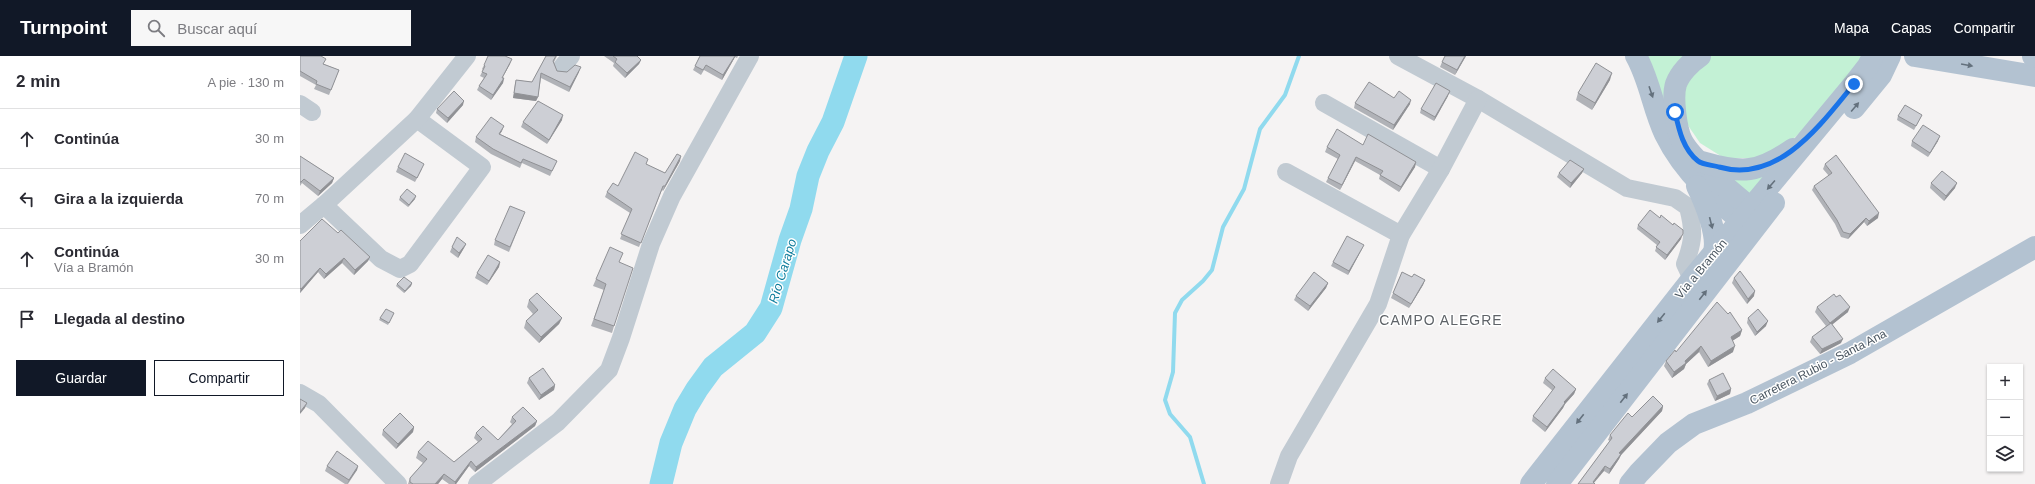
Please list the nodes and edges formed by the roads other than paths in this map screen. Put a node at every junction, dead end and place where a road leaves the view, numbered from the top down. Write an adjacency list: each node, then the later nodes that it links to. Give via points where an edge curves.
1 (467, 56): 12 (street)
2 (750, 56): 26 (street, via 669,203 651,244 622,338 609,370 558,422)
3 (1398, 56): 10 (street)
4 (1636, 56): 14 (main road, one-way to 14, via 1643,68 1665,133)
5 (1700, 56): 14 (main road, via 1692,62 1676,84 1675,112 1682,141)
6 (1873, 56): 13 (main road, Vía a Bramón, via 1868,66)
7 (1890, 56): 18 (main road, Vía a Bramón, one-way to 7, via 1881,75)
8 (1914, 56): 9 (main road, one-way to 9)
9 (2035, 76)
10 (1478, 99): 15 (street); 23 (street, via 1627,188 1675,198 1688,207 1693,228 1691,248 1685,264)
11 (1324, 104): 15 (street)
12 (417, 119): 17 (street); 17 (street, via 482,166 410,264 400,269 381,259)
13 (1815, 132): 14 (main road, via 1773,163 1752,170); 18 (main road, Vía a Bramón, one-way to 18)
14 (1695, 168): 18 (main road); 22 (main road, one-way to 22, via 1713,232)
15 (1441, 169): 20 (street)
16 (1286, 172): 20 (street)
17 (324, 205): 19 (street)
18 (1752, 219): 22 (main road, Vía a Bramón); 29 (main road, Vía a Bramón, one-way to 18)
19 (300, 225)
20 (1401, 235): 27 (street, via 1378,304 1289,456)
21 (2035, 247): 30 (main road, Carretera Rubio - Santa Ana, via 1850,353 1747,403 1694,424 1668,443)
22 (1713, 255): 23 (main road, Vía a Bramón)
23 (1692, 279): 28 (main road, Vía a Bramón, one-way to 28)
24 (300, 393): 25 (street, via 319,404)
25 (398, 484)
26 (477, 484)
27 (1280, 484)
28 (1531, 484)
29 (1557, 484)
30 (1630, 484)

